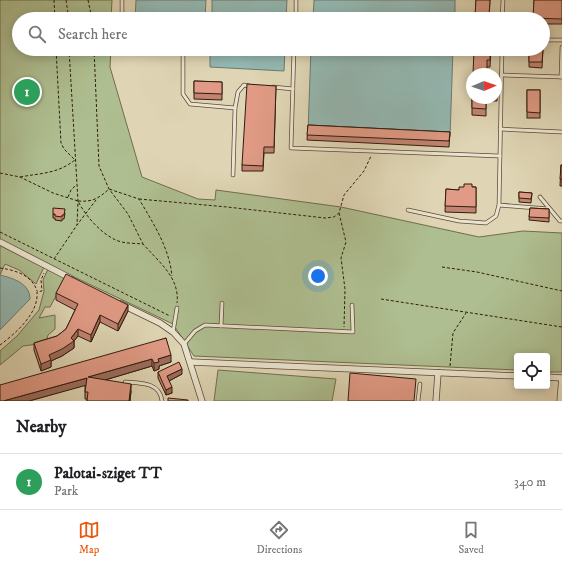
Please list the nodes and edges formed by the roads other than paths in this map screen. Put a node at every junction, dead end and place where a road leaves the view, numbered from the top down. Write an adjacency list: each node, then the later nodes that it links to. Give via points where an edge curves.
1 (122, 0): 4 (lane)
2 (296, 0): 5 (lane)
3 (503, 0): 6 (lane)
4 (122, 12)
5 (296, 12)
6 (502, 12)
7 (550, 40): 8 (lane)
8 (562, 40)
9 (562, 47): 15 (lane)
10 (183, 56): 20 (lane, via 183,94 190,104)
11 (294, 56): 18 (lane)
12 (502, 56): 13 (lane)
13 (501, 68)
14 (502, 75): 15 (lane)
15 (562, 77)
16 (251, 86): 20 (lane, via 244,85 238,92)
17 (265, 87): 18 (lane)
18 (293, 89): 23 (lane, via 291,148)
19 (500, 104): 21 (lane)
20 (235, 108): 24 (lane)
21 (500, 129): 22 (lane); 23 (lane)
22 (562, 132)
23 (500, 156): 26 (lane)
24 (233, 175)
25 (540, 197): 27 (lane)
26 (499, 205): 27 (lane); 28 (lane, via 496,216 486,223 459,221)
27 (549, 208): 29 (lane)
28 (408, 210)
29 (562, 221)
30 (0, 242): 31 (street)
31 (75, 281)
32 (118, 302): 37 (street)
33 (222, 303): 36 (lane)
34 (352, 305): 36 (lane, via 353,332)
35 (177, 308): 37 (lane)
36 (221, 326): 38 (lane, via 206,325 195,330)
37 (174, 332): 38 (street)
38 (184, 344): 39 (street)
39 (191, 362): 40 (street); 47 (street)
40 (438, 373): 41 (street); 49 (street)
41 (514, 376)
42 (550, 377): 43 (street)
43 (562, 378): 50 (street)
44 (125, 382): 46 (lane, via 153,386 160,393)
45 (420, 384): 48 (lane)
46 (162, 401)
47 (202, 401)
48 (418, 401)
49 (436, 401)
50 (560, 401)

